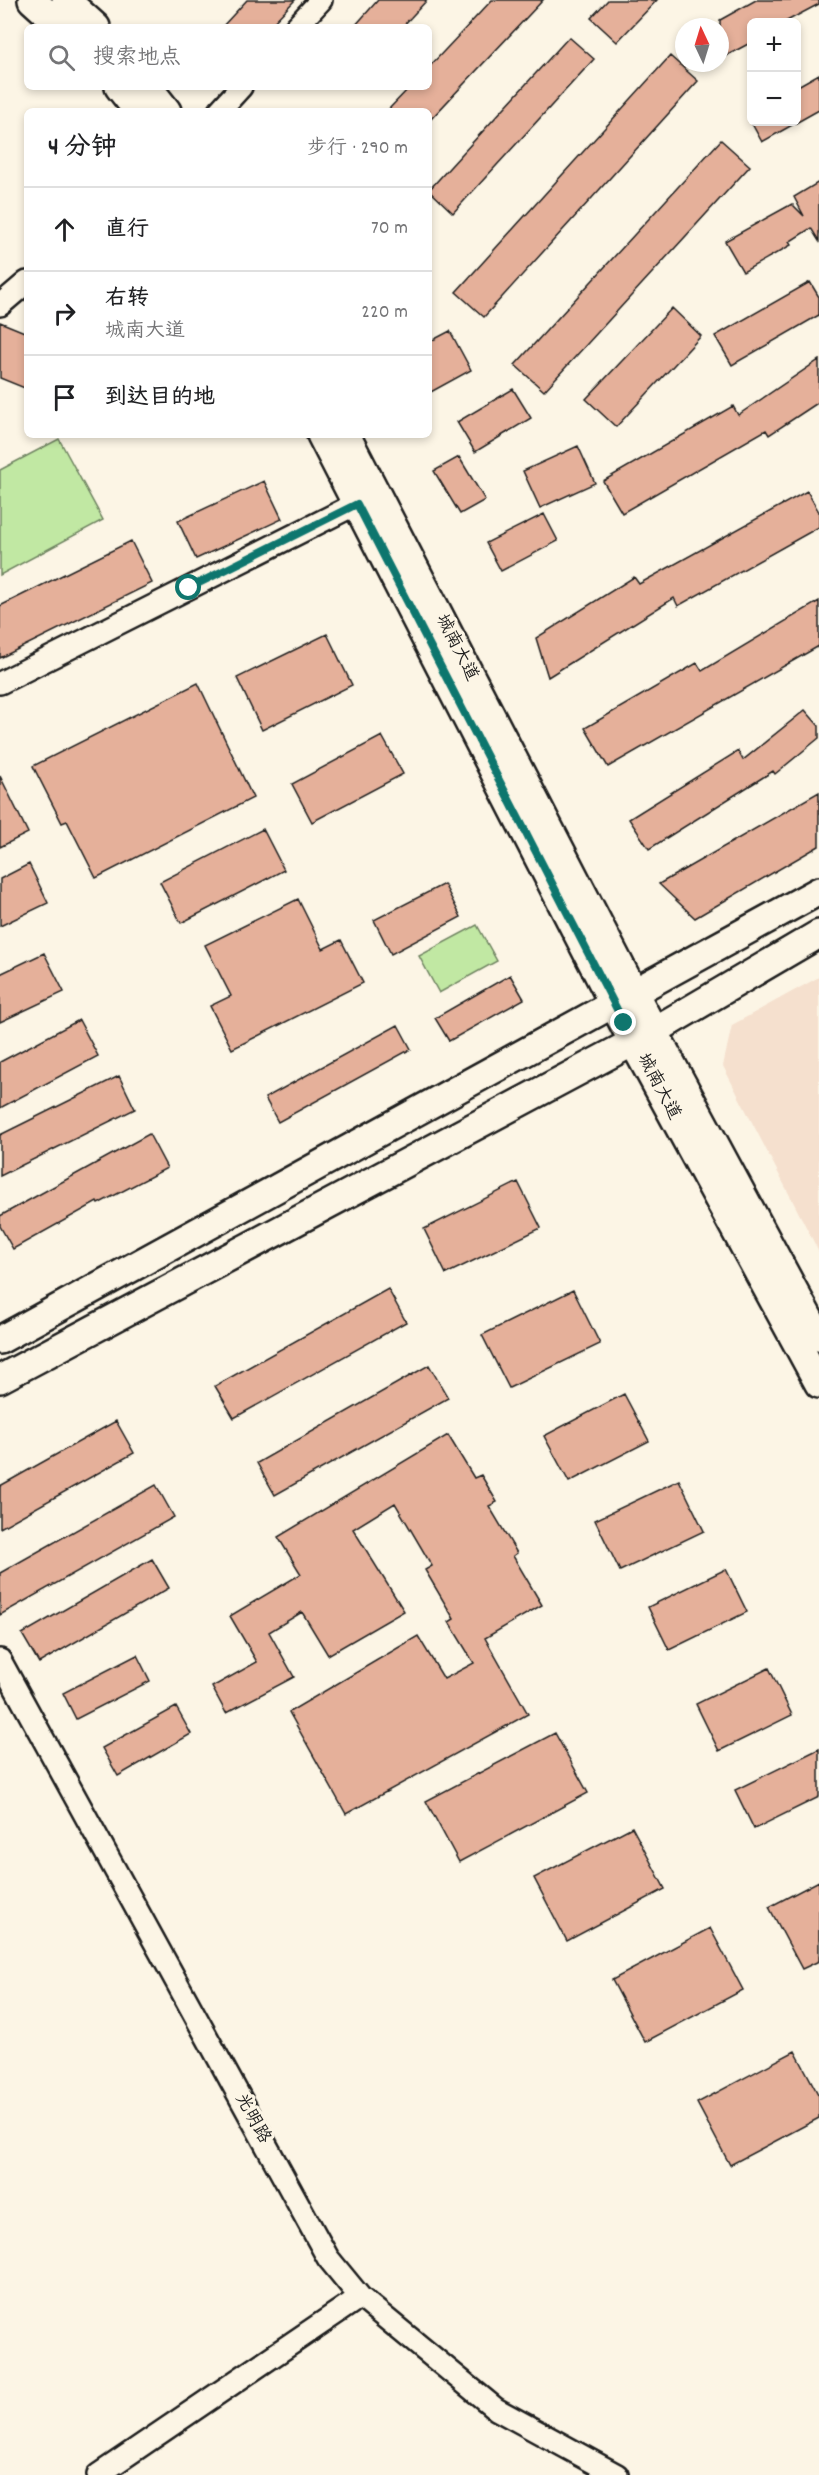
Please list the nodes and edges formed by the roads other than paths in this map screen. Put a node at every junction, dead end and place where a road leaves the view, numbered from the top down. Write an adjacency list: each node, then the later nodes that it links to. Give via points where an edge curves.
1 (32, 0): 4 (main road)
2 (66, 0): 5 (main road)
3 (321, 0): 6 (street)
4 (59, 24)
5 (93, 24)
6 (299, 24)
7 (121, 90): 10 (main road)
8 (150, 90): 11 (main road)
9 (238, 90): 12 (street)
10 (136, 108)
11 (165, 108)
12 (222, 108)
13 (24, 285): 14 (street)
14 (0, 305)
15 (323, 438): 17 (main road, 城南大道)
16 (347, 438): 17 (main road, 城南大道)
17 (367, 499): 18 (street); 21 (main road, 城南大道)
18 (0, 682)
19 (819, 891): 21 (main road)
20 (819, 934): 22 (main road)
21 (624, 998): 22 (main road, 城南大道); 24 (main road)
22 (644, 1036): 23 (main road, 城南大道); 25 (main road); 26 (main road, 城南大道)
23 (819, 1337)
24 (0, 1340)
25 (0, 1379)
26 (819, 1384)
27 (0, 1660): 28 (street, 光明路, via 328,2258)
28 (360, 2297): 29 (street); 30 (street, 光明路, via 496,2409)
29 (98, 2475)
30 (617, 2475)

